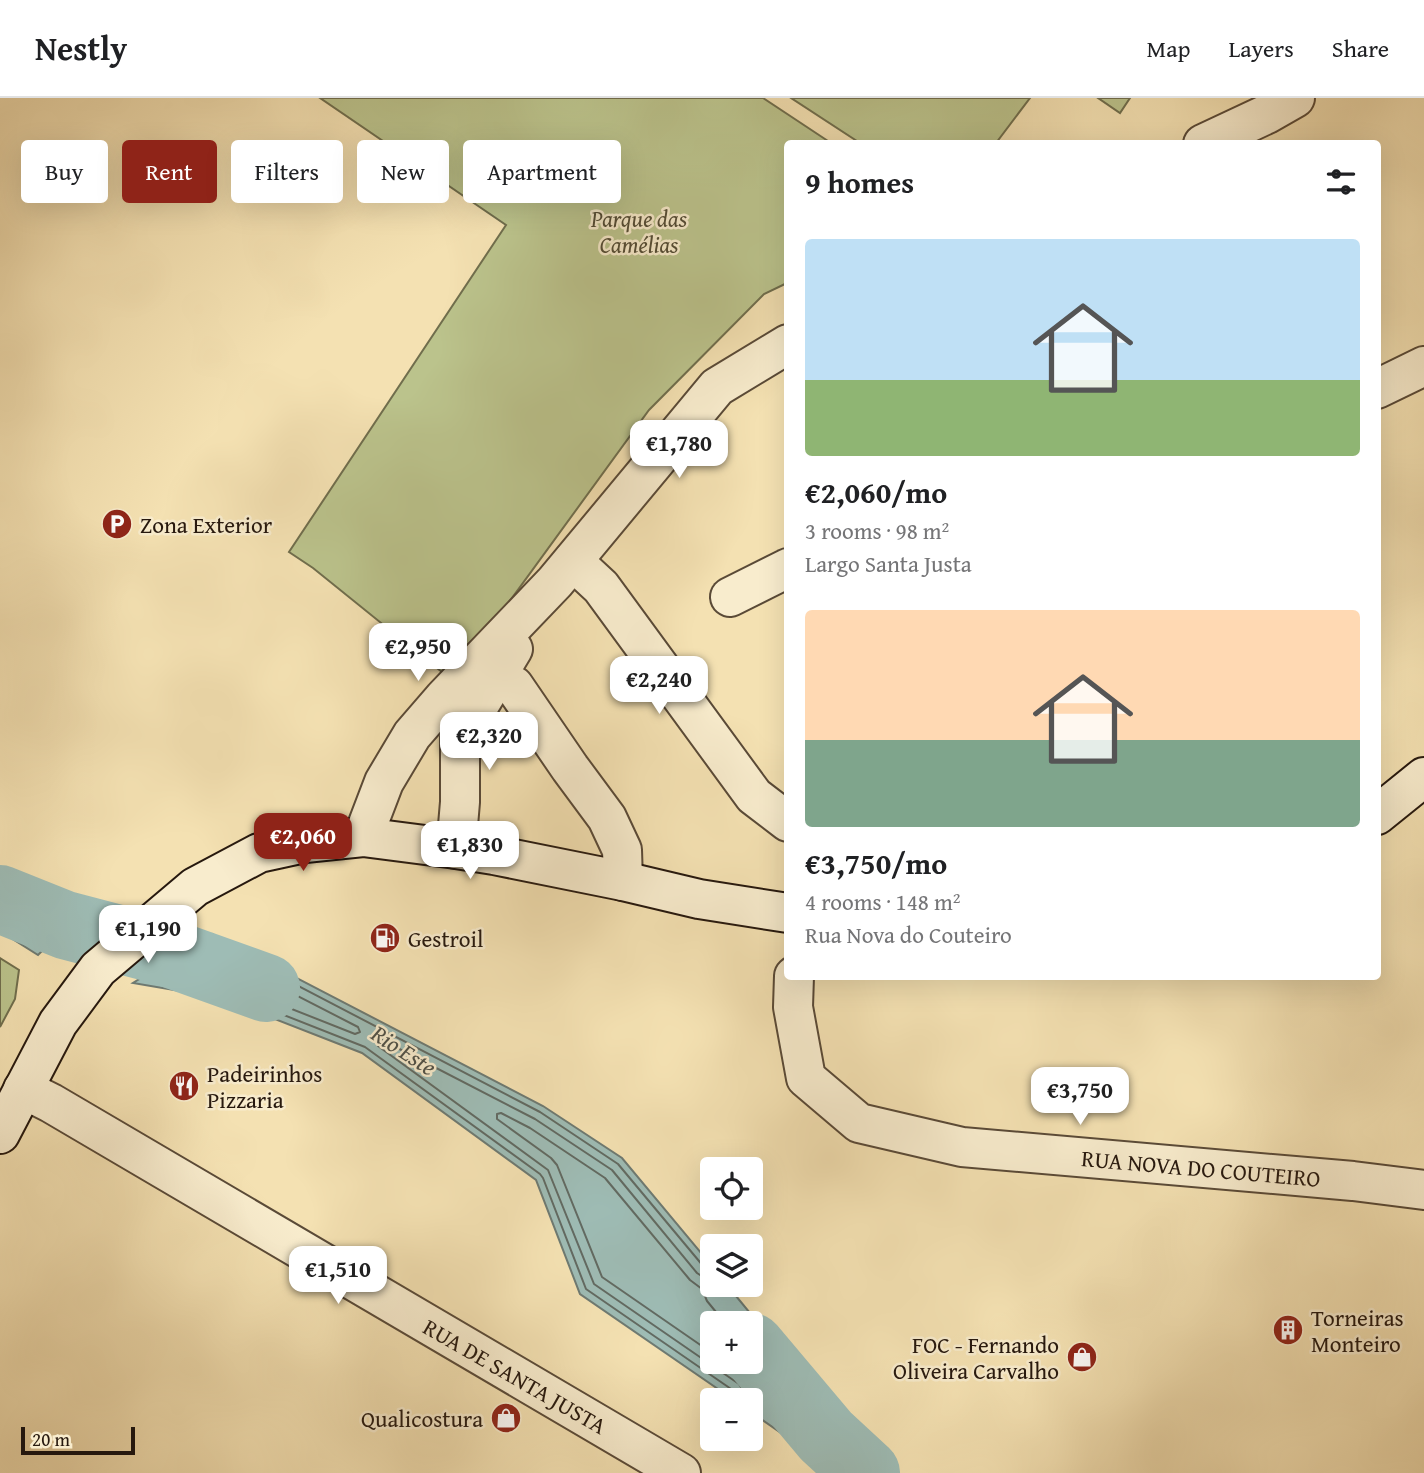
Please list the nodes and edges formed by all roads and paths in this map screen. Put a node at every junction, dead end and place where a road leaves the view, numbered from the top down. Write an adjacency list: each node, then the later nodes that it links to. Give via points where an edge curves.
1 (1296, 98): 2 (street)
2 (1212, 140)
3 (784, 354): 7 (street, via 717,387)
4 (1424, 366): 5 (street)
5 (1381, 387)
6 (784, 570): 8 (street)
7 (564, 571): 9 (street); 12 (street, via 601,587 754,796); 13 (street, via 412,735 384,782)
8 (730, 597)
9 (490, 686): 14 (street, via 460,737); 15 (street, via 501,681 514,686 607,818 622,850)
10 (1424, 777): 11 (street)
11 (1381, 812)
12 (784, 819)
13 (363, 837): 14 (street); 18 (street, via 259,853 195,887 92,976 58,1023)
14 (456, 849): 15 (street)
15 (624, 881): 16 (street)
16 (784, 912)
17 (793, 980): 20 (street, RUA NOVA DO COUTEIRO, via 793,1007 806,1079 859,1124 962,1147)
18 (23, 1089): 19 (street); 21 (street, RUA DE SANTA JUSTA)
19 (0, 1134)
20 (1424, 1190)
21 (681, 1473)

